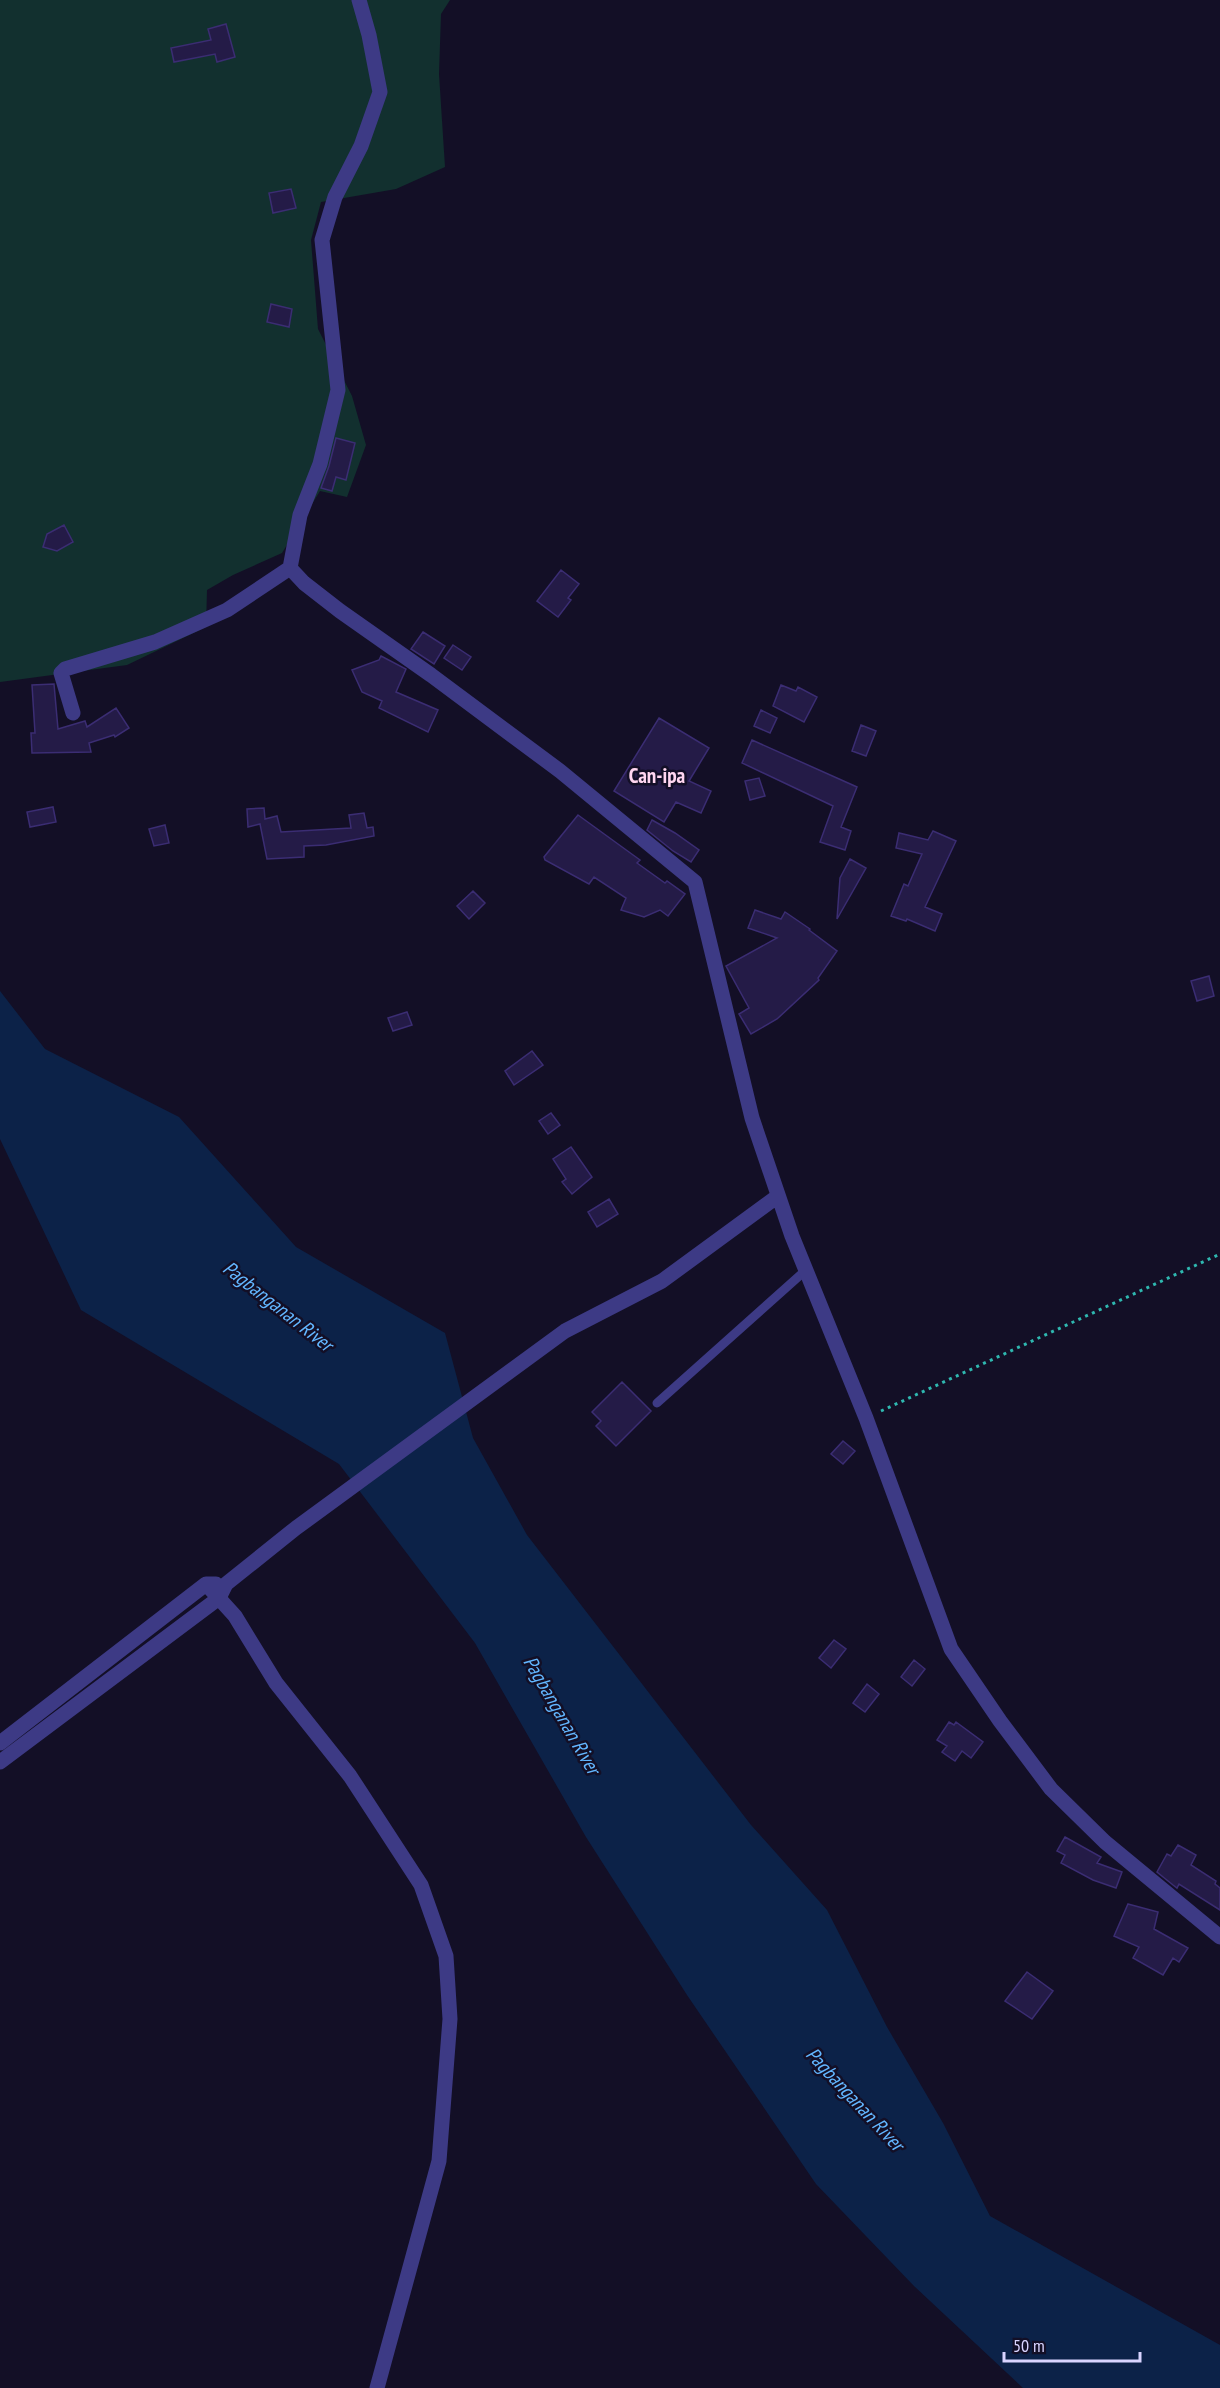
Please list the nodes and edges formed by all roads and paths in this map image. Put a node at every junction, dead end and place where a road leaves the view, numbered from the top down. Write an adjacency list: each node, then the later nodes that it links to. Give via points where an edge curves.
1 (359, 0): 2 (street, via 380,92 361,146 335,197 322,240 339,390 320,464 300,515)
2 (290, 568): 3 (street, via 227,610 156,642 62,671); 4 (street, via 304,584 560,771 695,882 752,1118)
3 (73, 713)
4 (778, 1196): 6 (street); 9 (street, via 662,1281 565,1331 296,1528)
5 (1220, 1254): 8 (path)
6 (806, 1269): 7 (lane); 8 (street)
7 (657, 1402)
8 (866, 1418): 12 (street, via 951,1649 1000,1721 1051,1789 1105,1842)
9 (223, 1591): 10 (street, via 206,1584); 11 (street); 13 (street, via 276,1683 350,1776 421,1885 446,1956 450,2019 439,2161)
10 (0, 1743)
11 (0, 1762)
12 (1220, 1937)
13 (377, 2388)

